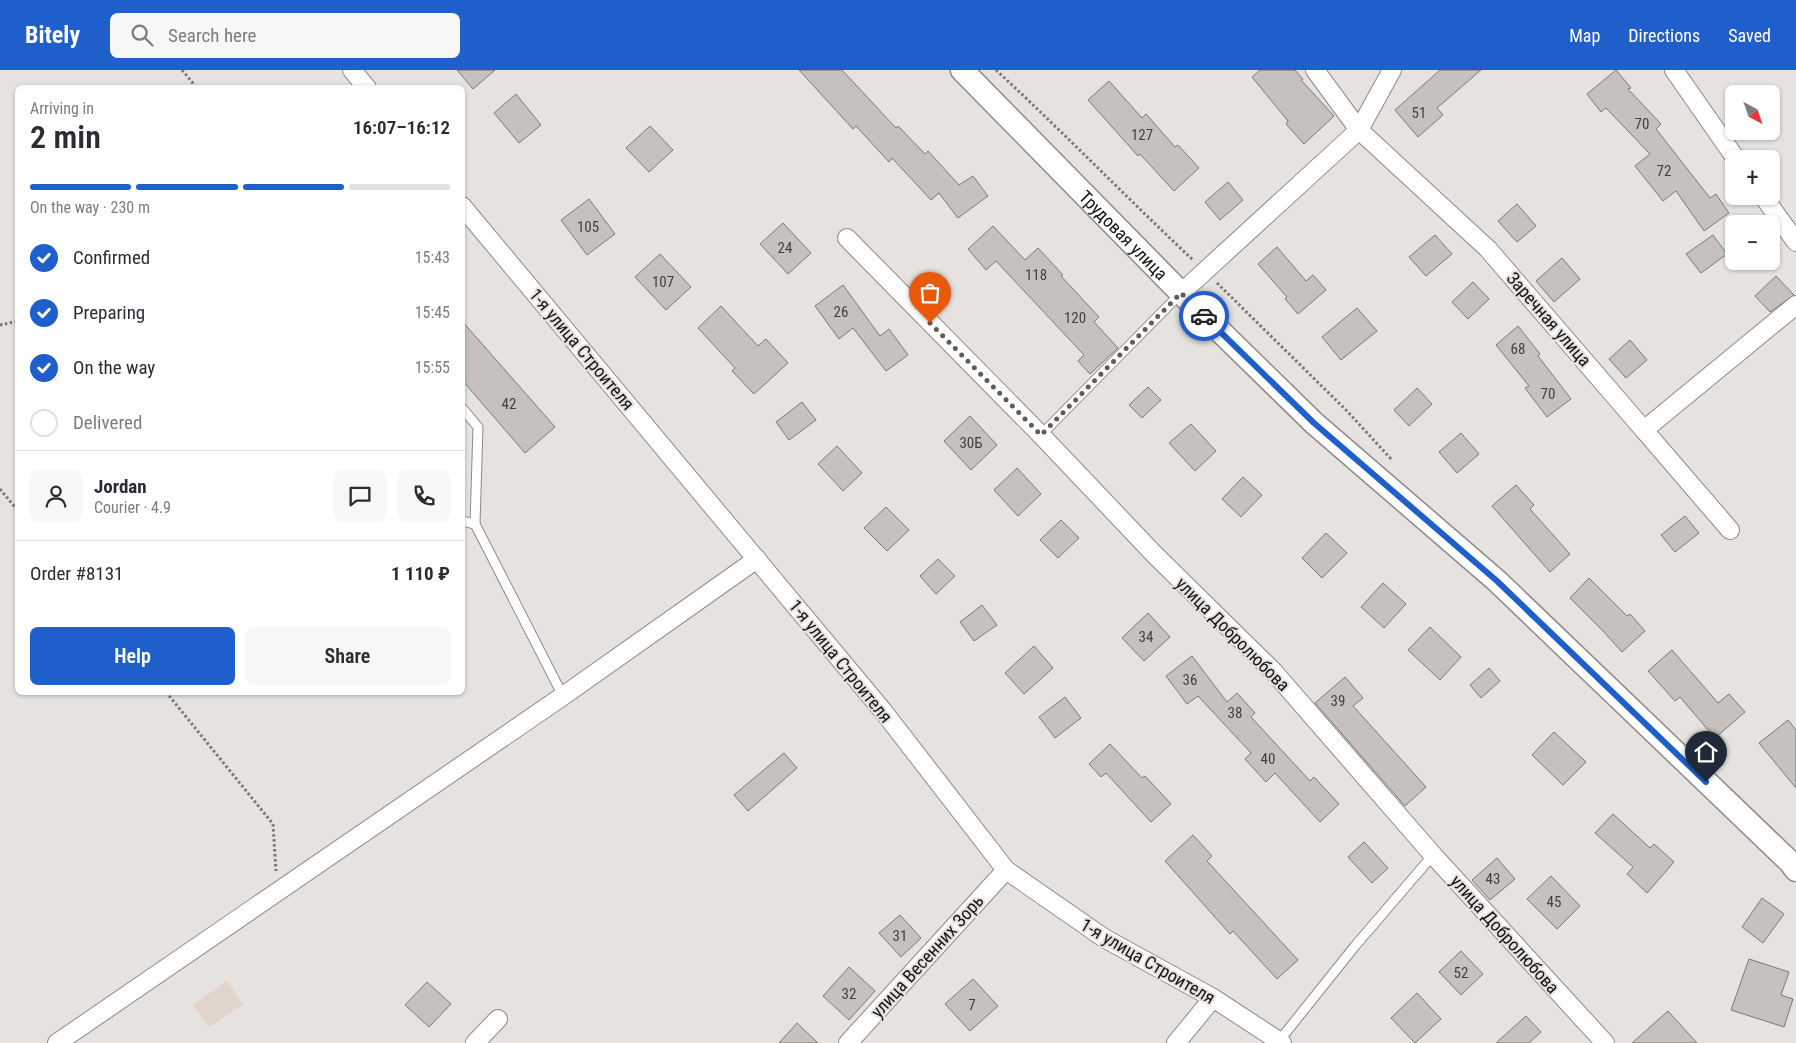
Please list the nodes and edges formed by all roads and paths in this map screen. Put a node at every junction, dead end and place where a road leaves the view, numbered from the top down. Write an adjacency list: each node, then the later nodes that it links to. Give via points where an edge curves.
1 (182, 70): 8 (path)
2 (352, 70): 9 (street)
3 (962, 70): 17 (street, Трудовая улица)
4 (996, 70): 16 (path)
5 (1315, 70): 10 (street, Заречная улица)
6 (1392, 70): 10 (street)
7 (1674, 70): 11 (street)
8 (194, 85)
9 (364, 85)
10 (1359, 130): 16 (street); 22 (street, Заречная улица, via 1488,249)
11 (1730, 150)
12 (1769, 205): 15 (street)
13 (465, 210): 30 (street, 1-я улица Строителя)
14 (847, 238): 23 (street, улица Добролюбова)
15 (1796, 242)
16 (1205, 271): 17 (street); 24 (path)
17 (1181, 293): 23 (lane); 34 (street, Трудовая улица, via 1314,423 1497,581)
18 (1796, 305): 22 (street)
19 (15, 322): 20 (path)
20 (0, 325)
21 (465, 412): 28 (lane, via 478,427)
22 (1644, 430): 29 (street, Заречная улица)
23 (1041, 435): 33 (street, улица Добролюбова, via 1154,554 1273,671)
24 (1394, 462)
25 (0, 489): 26 (path)
26 (15, 506)
27 (465, 522): 28 (lane)
28 (475, 524): 32 (lane)
29 (1730, 530)
30 (757, 559): 32 (street); 35 (street, 1-я улица Строителя, via 883,711)
31 (168, 695): 36 (path, via 273,824)
32 (563, 696): 36 (street)
33 (1434, 855): 40 (lane, via 1355,946); 44 (street, улица Добролюбова)
34 (1794, 865)
35 (1006, 870): 37 (street, 1-я улица Строителя, via 1104,938); 42 (street, улица Весенних Зорь)
36 (277, 892): 39 (street)
37 (1213, 998): 40 (street, 1-я улица Строителя); 43 (street)
38 (498, 1019): 41 (street)
39 (64, 1041)
40 (1280, 1042)
41 (476, 1043)
42 (848, 1043)
43 (1176, 1043)
44 (1604, 1043)

